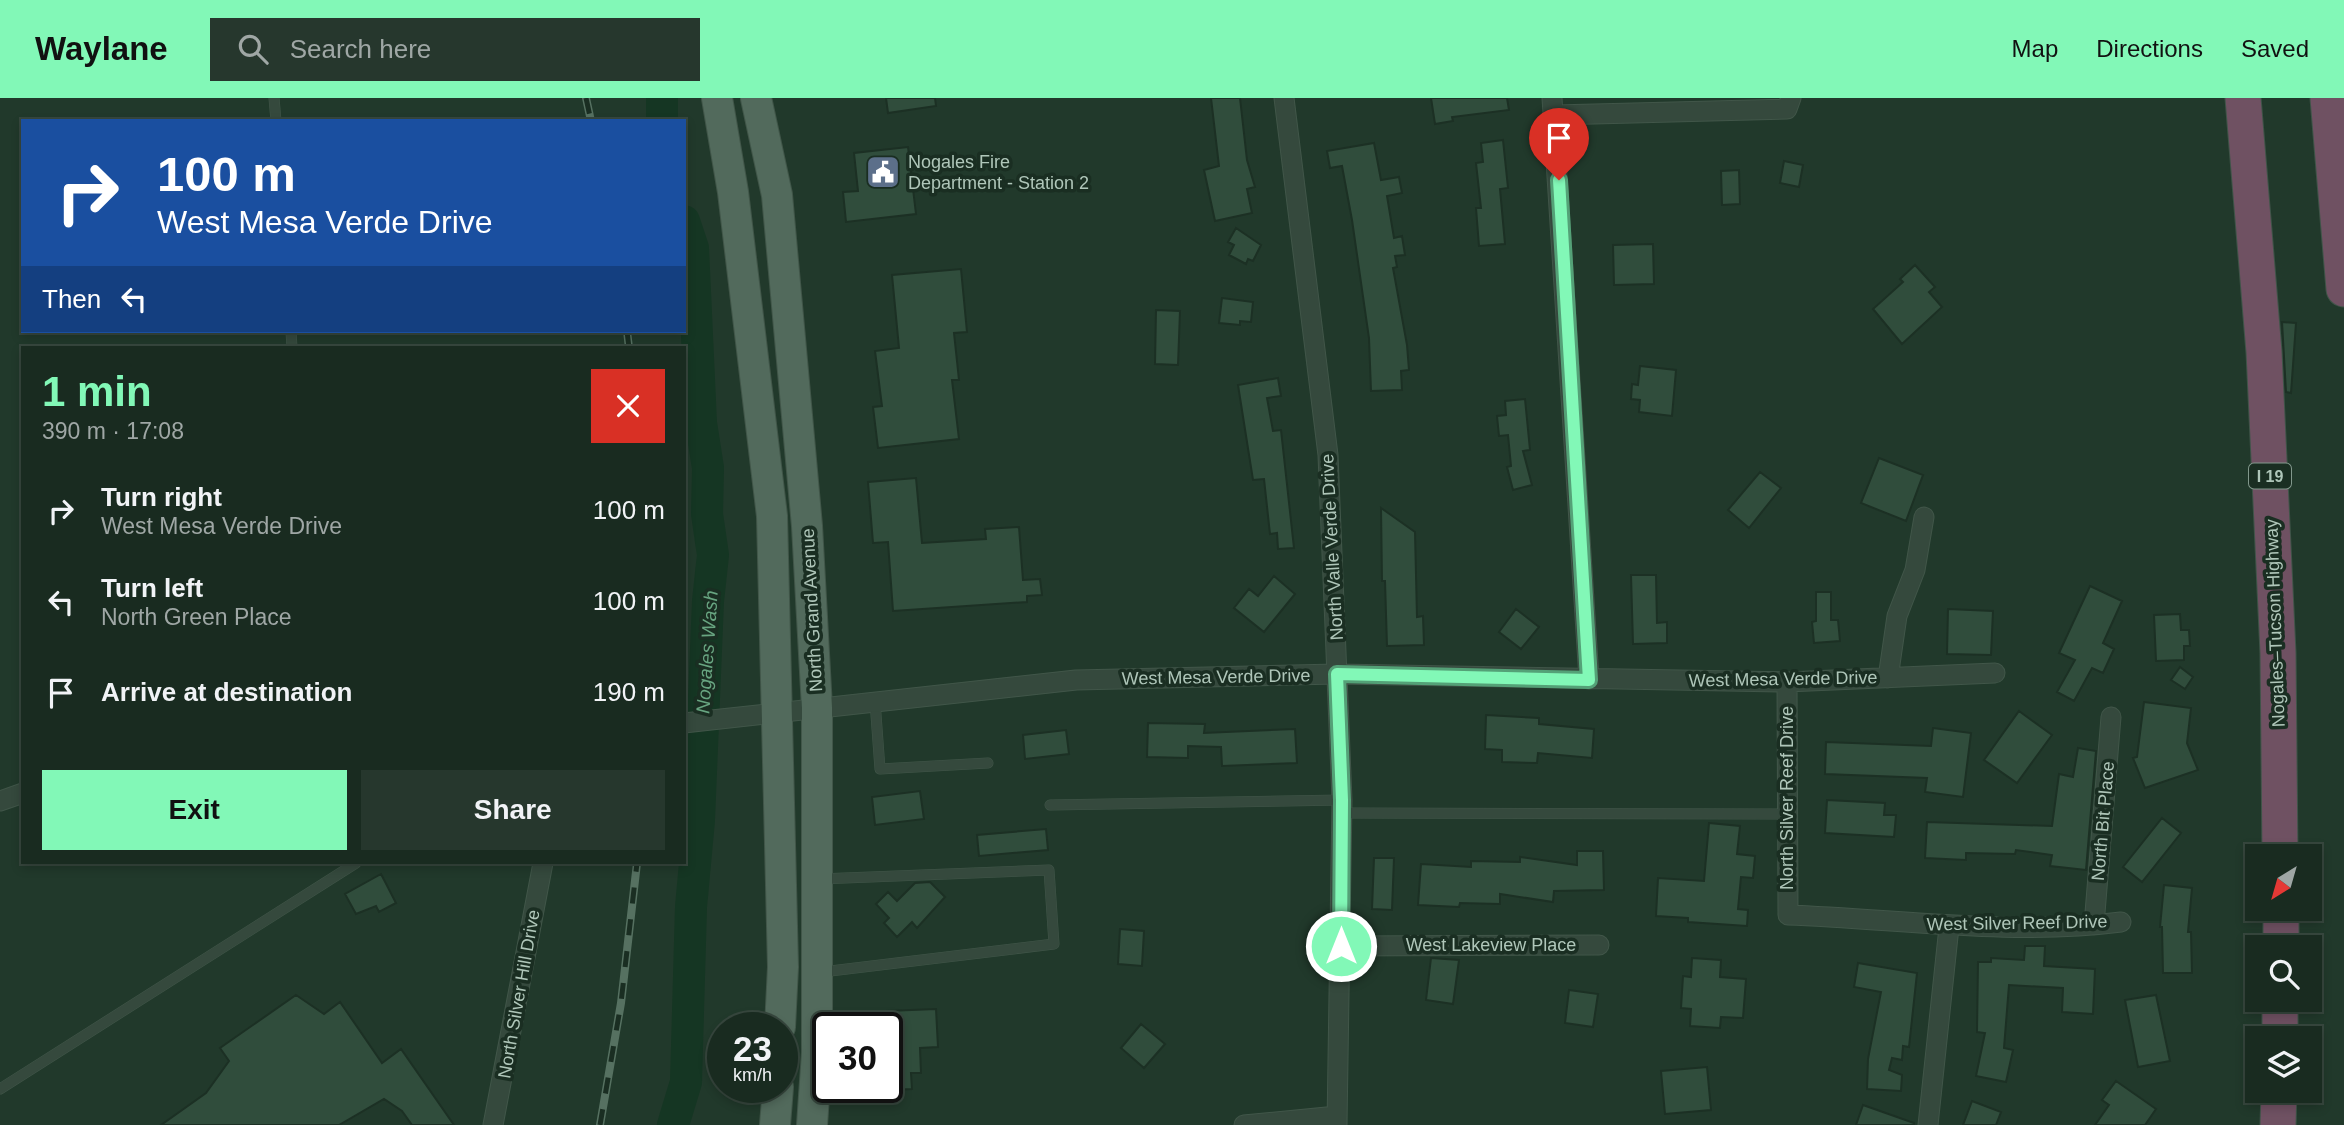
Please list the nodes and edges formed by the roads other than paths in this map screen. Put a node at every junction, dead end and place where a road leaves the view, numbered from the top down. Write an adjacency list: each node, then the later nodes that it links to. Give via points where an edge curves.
1 (274, 98): 9 (lane)
2 (717, 98): 19 (main road, North Grand Avenue, via 733,192 772,516)
3 (757, 98): 18 (main road, North Grand Avenue, via 777,195 807,526)
4 (1284, 98): 13 (street, North Valle Verde Drive, via 1328,455)
5 (2243, 98): 28 (highway, Nogales–Tucson Highway / I 19, via 2264,366 2278,653)
6 (2328, 98): 10 (highway)
7 (1789, 104): 8 (street)
8 (1554, 106): 15 (street)
9 (276, 119)
10 (2344, 289)
11 (1924, 517): 14 (street, via 1915,570 1897,616)
12 (1995, 673): 14 (street, West Mesa Verde Drive)
13 (1337, 674): 15 (street, West Mesa Verde Drive); 17 (street, West Mesa Verde Drive, via 1076,680); 26 (street, North Valle Verde Drive)
14 (1888, 678): 16 (street, West Mesa Verde Drive)
15 (1589, 680): 16 (street, West Mesa Verde Drive)
16 (1787, 682): 27 (street, North Silver Reef Drive)
17 (875, 701): 18 (street, West Mesa Verde Drive); 22 (lane, via 880,769)
18 (817, 708): 19 (street, West Mesa Verde Drive); 31 (main road, North Grand Avenue)
19 (777, 712): 21 (street, West Mesa Verde Drive); 39 (main road, North Grand Avenue)
20 (2111, 717): 34 (street, North Bit Place)
21 (686, 723)
22 (988, 764)
23 (21, 794): 24 (street)
24 (0, 801)
25 (1050, 805): 26 (lane)
26 (1342, 806): 27 (lane); 37 (street, North Valle Verde Drive)
27 (1787, 814): 32 (street, North Silver Reef Drive)
28 (2280, 844)
29 (354, 864): 40 (lane)
30 (543, 864): 44 (street, North Silver Hill Drive)
31 (819, 878): 38 (main road, North Grand Avenue); 38 (lane, via 1049,870 1054,944)
32 (1788, 915): 35 (street, West Silver Reef Drive)
33 (2121, 922): 34 (street, West Silver Reef Drive)
34 (2094, 925): 35 (street, West Silver Reef Drive)
35 (1949, 927): 48 (street)
36 (1599, 945): 37 (street, West Lakeview Place)
37 (1341, 946): 43 (street, North Valle Verde Drive)
38 (818, 972): 46 (main road, North Grand Avenue)
39 (781, 1012)
40 (0, 1089)
41 (777, 1103): 45 (main road)
42 (2279, 1103): 49 (highway)
43 (1337, 1121): 47 (street)
44 (493, 1125)
45 (775, 1125)
46 (812, 1125)
47 (1244, 1125)
48 (1928, 1125)
49 (2278, 1125)

